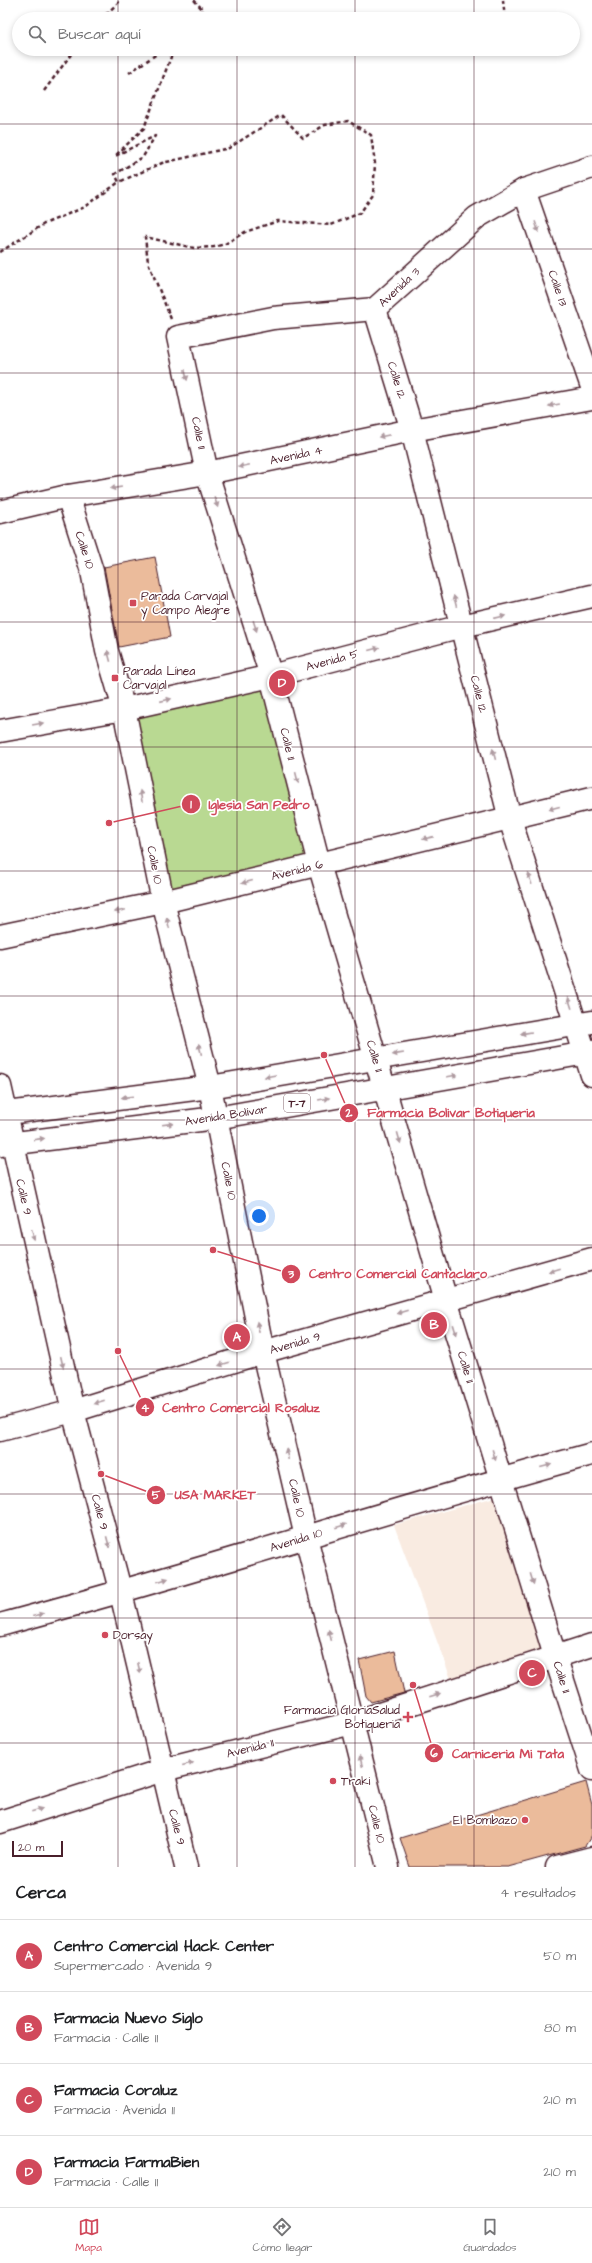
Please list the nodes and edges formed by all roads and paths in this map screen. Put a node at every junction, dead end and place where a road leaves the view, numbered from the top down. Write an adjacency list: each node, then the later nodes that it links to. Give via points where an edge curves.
1 (121, 0): 4 (path)
2 (194, 0): 5 (path)
3 (502, 0): 6 (path)
4 (108, 12)
5 (202, 12)
6 (504, 12)
7 (70, 56): 11 (path)
8 (154, 56): 10 (path)
9 (171, 56): 13 (path, via 144,128 115,156 155,136 143,157 114,174)
10 (129, 73)
11 (44, 91)
12 (592, 167): 14 (main road, Avenida 3)
13 (119, 182): 15 (path, via 85,207 44,224); 17 (path, via 162,163 229,148 281,115 302,138 325,125 348,121 371,135 375,164 373,195 360,213 331,225 278,220 214,247 194,248 145,236 148,262)
14 (524, 190): 16 (main road, Avenida 3, via 476,217); 18 (main road, Calle 13, one-way to 18)
15 (0, 252)
16 (375, 309): 17 (main road, Avenida 3, via 273,318); 20 (main road, Calle 12)
17 (178, 337): 21 (main road, Calle 11, one-way to 21)
18 (592, 387)
19 (592, 398): 20 (main road, Avenida 4, one-way to 20)
20 (412, 430): 21 (main road, Avenida 4, one-way to 21); 25 (main road, Calle 12, one-way to 20)
21 (207, 473): 22 (main road, Avenida 4, one-way to 22); 26 (main road, Calle 11, one-way to 26)
22 (68, 496): 23 (main road, Avenida 4); 27 (main road, Calle 10, one-way to 22, via 107,651 92,571)
23 (0, 512)
24 (592, 596): 25 (main road, Avenida 5, one-way to 24)
25 (462, 626): 26 (main road, Avenida 5, one-way to 25); 30 (main road, Calle 12, one-way to 25)
26 (271, 676): 27 (main road, Avenida 5, one-way to 26); 31 (main road, Calle 11, one-way to 31)
27 (124, 709): 28 (main road, Avenida 5, one-way to 27); 32 (main road, Calle 10, one-way to 27)
28 (0, 731)
29 (592, 798): 30 (main road, Avenida 6, one-way to 30)
30 (510, 819): 31 (main road, Avenida 6, one-way to 31); 34 (main road, Calle 12, one-way to 30)
31 (319, 864): 32 (main road, Avenida 6, one-way to 32); 36 (main road, Calle 11)
32 (163, 902): 33 (main road, Avenida 6, one-way to 33); 39 (main road, Calle 10, one-way to 32)
33 (0, 936)
34 (584, 1023): 35 (main road, Calle 12); 36 (main road, one-way to 36)
35 (589, 1052): 37 (main road, Calle 12); 40 (main road, Avenida Bolívar / T-7, one-way to 35)
36 (376, 1058): 39 (main road, one-way to 39); 40 (main road, Calle 11)
37 (592, 1075)
38 (0, 1086): 41 (main road, Calle 9)
39 (210, 1087): 41 (main road, one-way to 41); 42 (main road, Calle 10)
40 (385, 1088): 42 (main road, Avenida Bolívar / T-7, one-way to 40); 45 (main road, Calle 11, one-way to 45)
41 (4, 1114): 43 (main road, Calle 9)
42 (216, 1118): 43 (main road, Avenida Bolívar / T-7, one-way to 42); 46 (main road, Calle 10, one-way to 42)
43 (6, 1144): 47 (main road, Calle 9, one-way to 47)
44 (592, 1259): 45 (main road, Avenida 9, one-way to 45)
45 (446, 1300): 46 (main road, Avenida 9, one-way to 46); 50 (main road, Calle 11, one-way to 50)
46 (263, 1352): 47 (main road, Avenida 9, one-way to 47); 51 (main road, Calle 10, one-way to 46)
47 (73, 1410): 48 (main road, Avenida 9); 52 (main road, Calle 9, one-way to 52)
48 (0, 1430)
49 (592, 1454): 50 (main road, Avenida 10, one-way to 49)
50 (501, 1479): 51 (main road, Avenida 10, one-way to 50); 55 (main road, Calle 11, one-way to 55)
51 (306, 1537): 52 (main road, Avenida 10, one-way to 51); 56 (main road, Calle 10, one-way to 51)
52 (121, 1593): 53 (main road, Avenida 10, one-way to 52); 57 (main road, Calle 9, one-way to 57)
53 (0, 1625)
54 (592, 1645): 55 (main road, Avenida 11)
55 (555, 1656): 56 (main road, Avenida 11, one-way to 55); 58 (main road, Calle 11)
56 (352, 1723): 57 (main road, Avenida 11, one-way to 56); 62 (main road, Calle 10, one-way to 56)
57 (163, 1770): 59 (main road, Avenida 11, one-way to 57); 61 (main road, Calle 9)
58 (592, 1770)
59 (0, 1822)
60 (592, 1858): 63 (main road)
61 (186, 1867)
62 (388, 1867)
63 (557, 1867)

